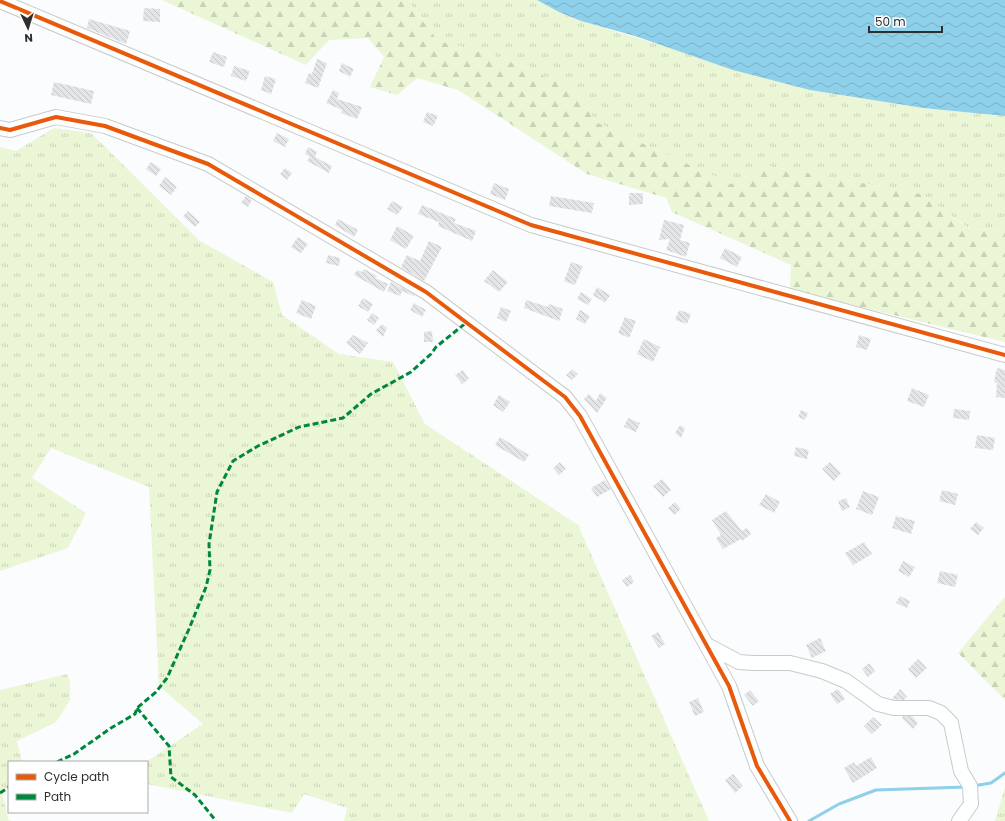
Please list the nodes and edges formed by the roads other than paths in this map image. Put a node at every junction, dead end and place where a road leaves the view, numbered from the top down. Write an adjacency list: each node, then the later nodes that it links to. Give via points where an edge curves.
1 (0, 1): 3 (street, via 531,225)
2 (0, 128): 4 (street, via 10,130 56,117 105,126 208,164 426,292 565,397 580,416)
3 (1005, 355)
4 (706, 644): 5 (street, via 729,686 757,766); 6 (street, via 739,662 790,663 822,671 846,681 878,704 894,708 929,708 941,713 951,724 961,771 970,786 971,804)
5 (790, 821)
6 (959, 821)

